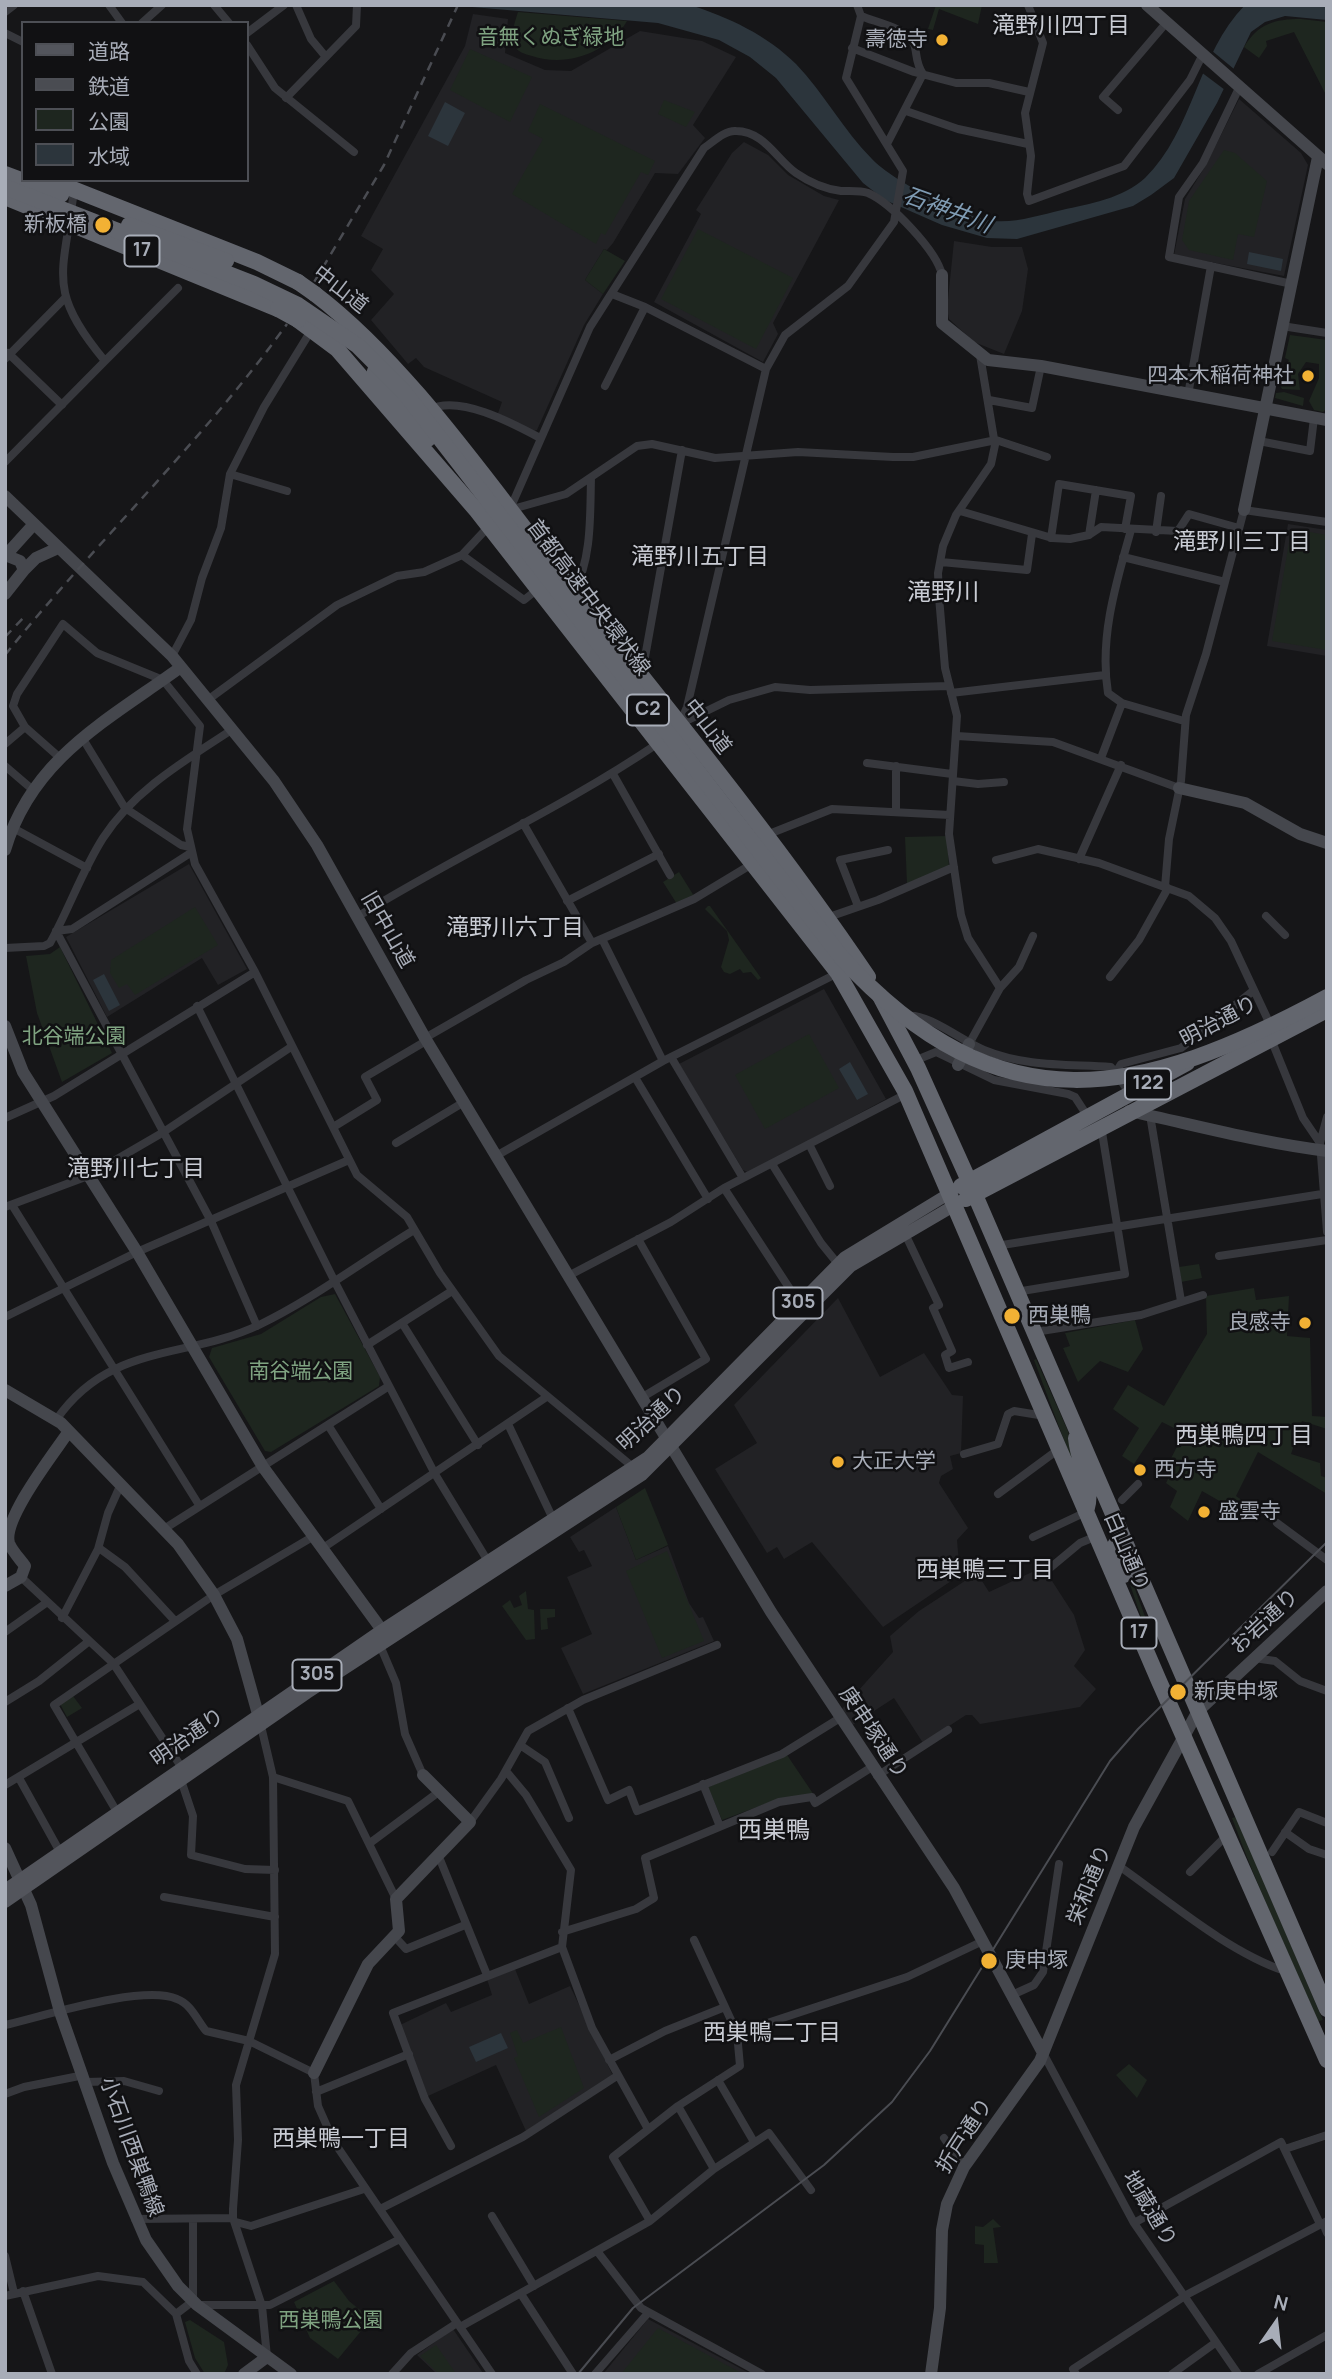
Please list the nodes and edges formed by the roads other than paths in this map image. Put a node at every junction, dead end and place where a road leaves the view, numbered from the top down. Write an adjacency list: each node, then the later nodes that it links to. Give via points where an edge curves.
1 (14, 5): 11 (street)
2 (109, 5): 13 (street)
3 (162, 5): 14 (street)
4 (214, 5): 15 (street)
5 (284, 5): 17 (street)
6 (296, 5): 23 (street, via 311,39)
7 (357, 5): 23 (street, via 356,26)
8 (857, 5): 12 (street)
9 (1028, 5): 26 (street, via 1044,43)
10 (1147, 5): 16 (street)
11 (5, 12)
12 (861, 16): 21 (street); 24 (street, via 908,36 915,44 915,59)
13 (121, 21)
14 (144, 21)
15 (227, 21)
16 (1167, 22): 22 (street); 28 (street, via 1103,97)
17 (248, 32)
18 (5, 33): 19 (street)
19 (21, 41)
20 (248, 48): 27 (street)
21 (852, 48): 24 (street); 30 (street, via 846,78)
22 (1205, 56): 25 (street); 31 (street, via 1124,166 1029,201)
23 (326, 57): 27 (street)
24 (923, 74): 26 (street); 29 (street)
25 (1234, 84): 33 (street); 42 (street, via 1203,163 1179,197 1169,257)
26 (1029, 92): 31 (street, via 1025,113)
27 (286, 98): 32 (street)
28 (1118, 110)
29 (906, 111): 30 (street); 31 (street, via 958,129)
30 (888, 142): 40 (street, via 903,176)
31 (1028, 144)
32 (354, 152)
33 (1322, 161): 44 (street)
34 (5, 177): 75 (highway, bridge, via 198,250 282,288 333,325 398,399)
35 (30, 182): 36 (highway, 中山道)
36 (50, 186): 38 (highway, 中山道)
37 (5, 188): 163 (highway, 首都高速中央環状線 / C2, bridge, via 254,284 314,314 358,346 404,393 842,958 884,1000 938,1041 971,1058 1017,1072 1071,1080 1123,1078 1194,1059)
38 (73, 194): 41 (street); 62 (highway, 中山道 / 17, bridge, via 203,241 298,282 361,334)
39 (5, 197): 41 (highway, 17)
40 (896, 211): 43 (street, via 930,248); 46 (street, via 868,194 818,185 796,173 774,149 734,130 704,148); 56 (street, via 848,286 785,335)
41 (70, 223): 47 (street, via 61,259); 50 (highway, 17, bridge, via 278,309)
42 (1210, 266): 44 (street); 58 (street)
43 (942, 275): 53 (street, via 942,323)
44 (1292, 284): 49 (street)
45 (178, 288): 54 (street)
46 (611, 294): 48 (street); 64 (street, via 590,327)
47 (65, 298): 52 (street); 54 (street, via 78,328)
48 (645, 307): 56 (street); 57 (street)
49 (1282, 326): 51 (street); 61 (street)
50 (312, 329): 71 (street); 75 (highway, 17, via 368,384)
51 (1327, 333)
52 (7, 355): 60 (street)
53 (980, 355): 55 (street, via 1000,363); 59 (street)
54 (106, 361): 60 (street)
55 (1041, 366): 58 (street); 59 (street, via 1032,408)
56 (766, 369): 69 (street)
57 (605, 386)
58 (1188, 395): 61 (street)
59 (989, 400): 65 (street)
60 (62, 405): 70 (street)
61 (1265, 410): 63 (street); 66 (street)
62 (429, 411): 64 (street, via 455,403); 78 (highway, 中山道 / 17)
63 (1321, 419): 66 (street, via 1310,451)
64 (540, 438): 78 (street)
65 (996, 440): 68 (street); 69 (street, via 913,457 798,452); 80 (street, via 991,464)
66 (1259, 441): 79 (street)
67 (682, 450): 69 (street, via 715,458); 72 (street, via 637,446); 103 (street)
68 (1047, 457)
69 (745, 458): 109 (street, via 687,707)
70 (5, 462)
71 (230, 474): 73 (street); 100 (street, via 221,528 191,620)
72 (591, 478): 78 (street, via 566,494); 98 (street, via 582,578)
73 (287, 491)
74 (1096, 491): 85 (street, via 1130,496); 88 (street); 89 (street, via 1059,484)
75 (463, 494): 83 (highway, 17)
76 (5, 496): 82 (street, 旧中山道)
77 (1161, 496): 86 (street)
78 (510, 509): 83 (street); 98 (highway, 中山道 / 17)
79 (1244, 510): 81 (street); 84 (street)
80 (960, 511): 87 (street); 94 (street, via 946,536)
81 (1327, 522)
82 (34, 524): 90 (street, 旧中山道); 91 (street)
83 (489, 525): 92 (street); 97 (highway, 17)
84 (1239, 528): 86 (street, via 1189,514 1178,531); 96 (street)
85 (1128, 529): 86 (street); 88 (street, via 1101,527); 93 (street)
86 (1156, 532)
87 (1032, 534): 89 (street); 94 (street, via 1027,570)
88 (1089, 535): 89 (street)
89 (1051, 538)
90 (58, 548): 95 (street, via 36,558); 100 (street, 旧中山道)
91 (6, 555): 95 (street, via 20,561)
92 (463, 555): 97 (street, via 524,600); 106 (street, via 424,572 397,576 337,604)
93 (1123, 557): 96 (street); 102 (street, via 1107,626)
94 (941, 562): 105 (street, via 939,597)
95 (24, 570): 99 (street)
96 (1225, 582): 108 (street)
97 (539, 587): 115 (highway, 17)
98 (575, 592): 103 (highway, 中山道 / 17)
99 (5, 594)
100 (172, 656): 101 (street, 旧中山道)
101 (181, 667): 104 (street); 106 (street, 旧中山道)
102 (1105, 675): 105 (street); 107 (street, via 1108,693)
103 (642, 677): 109 (highway, 中山道 / 17)
104 (163, 680): 110 (street, via 97,653 63,624 15,698 14,709); 113 (street); 116 (street, via 200,726)
105 (950, 690): 109 (street, via 775,687 729,699); 112 (street)
106 (209, 699): 111 (street, 旧中山道)
107 (1122, 703): 108 (street); 118 (street)
108 (1184, 721): 126 (street)
109 (679, 724): 133 (highway, 中山道 / 17)
110 (25, 727): 114 (street); 117 (street)
111 (233, 729): 116 (street); 149 (street, 旧中山道, via 317,845)
112 (957, 736): 118 (street, via 1053,743); 124 (street)
113 (83, 738): 117 (street); 128 (street)
114 (5, 744)
115 (657, 744): 123 (street); 141 (highway, 17)
116 (198, 752): 128 (street); 135 (street, via 188,801)
117 (59, 757): 127 (street)
118 (1101, 758): 120 (street)
119 (867, 763): 122 (street)
120 (1121, 765): 126 (street); 139 (street)
121 (5, 766): 127 (street)
122 (896, 766): 124 (street); 129 (street)
123 (613, 774): 131 (street); 138 (street)
124 (952, 777): 125 (street, via 978,784); 130 (street)
125 (1004, 782)
126 (1179, 788): 134 (street, via 1245,803 1300,834); 145 (street, via 1169,839)
127 (33, 790): 132 (street)
128 (125, 808): 135 (street); 143 (street)
129 (896, 812): 130 (street); 133 (street, via 826,810)
130 (950, 815): 142 (street)
131 (523, 823): 146 (street); 149 (street)
132 (9, 826): 136 (street); 143 (street)
133 (764, 836): 150 (highway, 中山道 / 17)
134 (1327, 843)
135 (191, 849): 151 (street, via 72,929); 157 (street)
136 (5, 850)
137 (888, 850): 147 (street, via 840,860)
138 (659, 854): 144 (street); 146 (street)
139 (1079, 859): 140 (street, via 1038,849); 145 (street)
140 (996, 860)
141 (752, 864): 154 (street, via 694,899); 158 (highway, 17)
142 (954, 867): 147 (street); 160 (street, via 968,938)
143 (87, 868): 151 (street)
144 (670, 874)
145 (1167, 888): 159 (street, via 1139,940); 162 (street, via 1189,896 1216,918 1248,973)
146 (567, 901): 155 (street)
147 (858, 905): 150 (street)
148 (1266, 916): 152 (street)
149 (357, 917): 169 (street, 旧中山道)
150 (826, 918): 166 (highway, 中山道 / 17)
151 (56, 931): 156 (street, via 44,946); 173 (street)
152 (1285, 935)
153 (1033, 936): 160 (street, via 1019,967)
154 (602, 939): 155 (street); 174 (street)
155 (592, 943): 169 (street)
156 (5, 948)
157 (255, 972): 164 (street); 172 (street)
158 (838, 973): 174 (street); 182 (highway, 17)
159 (1110, 977)
160 (1000, 988): 171 (street)
161 (1327, 988): 167 (highway, 明治通り / 122)
162 (1253, 991): 167 (street); 178 (street, via 1181,1048 1121,1064)
163 (1327, 998)
164 (197, 1006): 173 (street); 180 (street)
165 (1327, 1010): 170 (highway, 明治通り / 122)
166 (893, 1019): 171 (street, via 916,1014); 175 (highway, 中山道 / 17)
167 (1268, 1020): 185 (highway, 明治通り / 122)
168 (5, 1026): 183 (street, via 23,1072)
169 (426, 1040): 184 (street, 旧中山道); 189 (street, via 365,1077 377,1100)
170 (1271, 1040): 185 (highway, 明治通り / 122); 193 (street, via 1303,1118)
171 (969, 1044): 176 (street); 177 (street)
172 (291, 1047): 180 (street); 189 (street)
173 (122, 1055): 183 (street); 190 (street)
174 (667, 1060): 179 (street); 198 (street)
175 (914, 1061): 176 (street, via 936,1052); 202 (highway, 中山道 / 17)
176 (958, 1065): 181 (street, via 994,1080)
177 (1048, 1066): 178 (street, via 1103,1067); 181 (street)
178 (1116, 1072): 185 (street)
179 (636, 1079): 194 (street); 204 (street)
180 (237, 1086): 190 (street); 199 (street)
181 (1050, 1091): 188 (street, via 1075,1097)
182 (906, 1094): 192 (street); 205 (highway, 白山通り / 17)
183 (42, 1102): 186 (street); 197 (street)
184 (464, 1102): 191 (street); 194 (street, 旧中山道)
185 (1137, 1107): 188 (highway, 明治通り / 122); 193 (street, via 1289,1148); 207 (street)
186 (5, 1118)
187 (1327, 1118): 193 (street)
188 (1095, 1122): 202 (highway, 明治通り / 122); 209 (street)
189 (335, 1126): 195 (street)
190 (162, 1133): 197 (street); 208 (street)
191 (396, 1143)
192 (809, 1144): 196 (street); 200 (street)
193 (1322, 1148): 203 (street)
194 (496, 1156): 219 (street, 旧中山道)
195 (349, 1160): 199 (street); 210 (street, via 357,1175 407,1217)
196 (772, 1164): 198 (street); 218 (street)
197 (88, 1176): 206 (street); 216 (street)
198 (743, 1178): 201 (street)
199 (288, 1186): 208 (street); 220 (street)
200 (830, 1186)
201 (724, 1188): 204 (street); 226 (street)
202 (972, 1188): 205 (highway, 明治通り / 122); 215 (highway, 白山通り / 17)
203 (1322, 1194): 207 (street); 211 (street)
204 (708, 1199): 212 (street)
205 (952, 1199): 218 (main road, 明治通り / 305, via 887,1230); 226 (main road, 明治通り / 305, via 859,1260); 239 (highway, 白山通り / 17)
206 (8, 1206): 221 (street)
207 (1167, 1219): 209 (street); 225 (street)
208 (211, 1221): 216 (street); 229 (street)
209 (1117, 1226): 215 (street); 223 (street, via 1125,1274)
210 (415, 1230): 220 (street); 222 (street)
211 (1327, 1232)
212 (638, 1240): 219 (street); 238 (street, via 706,1359)
213 (908, 1240): 233 (street, via 939,1305 933,1308 953,1351 945,1355 950,1368)
214 (1327, 1240): 217 (street)
215 (996, 1246): 223 (highway, 白山通り / 17)
216 (137, 1252): 221 (street); 231 (street)
217 (1219, 1256)
218 (838, 1264): 226 (main road, 明治通り / 305)
219 (570, 1275): 238 (street, 旧中山道)
220 (334, 1280): 229 (street); 232 (street)
221 (63, 1289): 227 (street); 234 (street)
222 (453, 1292): 228 (street); 237 (street, via 499,1356)
223 (1016, 1292): 230 (highway, 白山通り / 17)
224 (1203, 1295): 225 (street)
225 (1181, 1301): 230 (street, via 1141,1315)
226 (802, 1306): 245 (main road, 明治通り / 305)
227 (5, 1317)
228 (402, 1323): 232 (street); 246 (street)
229 (257, 1326): 231 (street)
230 (1035, 1332): 243 (highway, 白山通り / 17)
231 (191, 1345): 234 (street); 249 (street)
232 (367, 1345): 235 (street)
233 (968, 1362)
234 (112, 1368): 240 (street, via 72,1396); 256 (street)
235 (389, 1386): 242 (street); 251 (street)
236 (5, 1390): 240 (street)
237 (545, 1398): 241 (street); 250 (street)
238 (641, 1398): 245 (street, 旧中山道)
239 (1045, 1416): 247 (highway, 白山通り / 17); 248 (street, via 1014,1411 1008,1414 998,1444)
240 (56, 1420): 244 (street)
241 (508, 1424): 246 (street); 259 (street)
242 (328, 1425): 249 (street); 257 (street)
243 (1074, 1425): 258 (highway, via 1078,1460 1092,1491); 262 (highway, 白山通り / 17)
244 (69, 1431): 252 (street); 271 (street, via 10,1526 9,1544 25,1566)
245 (668, 1443): 250 (main road, 明治通り / 305); 280 (main road, 明治通り / 305, via 642,1475); 291 (street, 庚申塚通り)
246 (478, 1445): 251 (street)
247 (1059, 1449): 254 (street); 258 (highway, 白山通り / 17)
248 (964, 1454)
249 (262, 1466): 256 (street); 263 (street)
250 (633, 1467): 259 (main road, 明治通り / 305)
251 (435, 1474): 257 (street); 269 (street)
252 (121, 1484): 261 (street); 266 (street)
253 (1138, 1485): 255 (street)
254 (998, 1494)
255 (1122, 1500)
256 (199, 1505): 261 (street)
257 (381, 1509): 267 (street)
258 (1086, 1512): 264 (highway, 白山通り / 17); 265 (street)
259 (554, 1521): 269 (main road, 明治通り / 305)
260 (1277, 1523): 268 (street)
261 (164, 1529): 274 (street)
262 (1122, 1535): 277 (highway, via 1114,1547); 290 (highway, 白山通り / 17)
263 (314, 1536): 267 (street); 274 (street)
264 (1097, 1536): 270 (street, via 1080,1543); 277 (highway, 白山通り / 17)
265 (1033, 1537)
266 (99, 1548): 276 (street); 278 (street, via 125,1567)
267 (323, 1548): 280 (street)
268 (1327, 1560)
269 (489, 1563): 280 (main road, 明治通り / 305)
270 (1050, 1568)
271 (21, 1577): 272 (street); 275 (street)
272 (5, 1586)
273 (1327, 1591): 283 (street, お岩通り)
274 (214, 1595): 278 (street); 292 (street, via 237,1639)
275 (46, 1603): 276 (street); 279 (street)
276 (62, 1618): 281 (street)
277 (1133, 1619): 294 (highway, 白山通り / 17)
278 (176, 1621): 284 (street)
279 (5, 1632)
280 (382, 1638): 292 (main road, 明治通り / 305); 300 (street, via 405,1734)
281 (88, 1642): 284 (street); 287 (street)
282 (717, 1645): 289 (street)
283 (1254, 1658): 286 (street, via 1275,1661 1300,1681); 290 (street, お岩通り)
284 (113, 1663): 288 (street); 295 (street, via 54,1705)
285 (5, 1690): 287 (street)
286 (1327, 1691)
287 (8, 1700)
288 (138, 1705): 295 (street); 299 (street)
289 (568, 1708): 296 (street, via 528,1731); 303 (street, via 608,1800 629,1790 638,1811)
290 (1198, 1711): 294 (street, お岩通り); 339 (highway, 白山通り / 17)
291 (840, 1718): 298 (street, 庚申塚通り); 303 (street, via 782,1754)
292 (260, 1720): 299 (main road, 明治通り / 305); 301 (street)
293 (948, 1730): 298 (street)
294 (1185, 1736): 312 (highway, 白山通り / 17); 320 (street, 栄和通り, via 1134,1827)
295 (75, 1744): 302 (street); 306 (street)
296 (520, 1745): 297 (street); 307 (street, via 545,1762)
297 (506, 1771): 308 (street); 330 (street, via 526,1795 570,1870)
298 (874, 1771): 310 (street, via 816,1803 812,1797 779,1802); 333 (street, 庚申塚通り, via 930,1850)
299 (182, 1774): 306 (main road, 明治通り / 305); 321 (street, via 193,1816 191,1855 245,1869); 323 (main road, 明治通り / 305)
300 (423, 1775): 305 (street)
301 (273, 1777): 313 (street, via 348,1801); 321 (street)
302 (19, 1778): 304 (street); 315 (street)
303 (704, 1784): 310 (street)
304 (5, 1785)
305 (440, 1791): 308 (street); 313 (street)
306 (117, 1812): 315 (main road, 明治通り / 305)
307 (569, 1818)
308 (470, 1822): 318 (street)
309 (1327, 1823): 311 (street, via 1299,1812)
310 (719, 1824): 330 (street, via 645,1858 654,1898 636,1909)
311 (1285, 1832): 316 (street); 317 (street)
312 (1228, 1834): 322 (street); 335 (highway, 白山通り / 17)
313 (370, 1843): 326 (street)
314 (5, 1848): 323 (street, 小石川西巣鴨線)
315 (60, 1852): 323 (main road, 明治通り / 305)
316 (1272, 1852)
317 (1327, 1855)
318 (439, 1857): 326 (street); 329 (street)
319 (1059, 1864): 337 (street, via 1042,1972 1034,1985)
320 (1119, 1866): 335 (street, via 1236,1945); 344 (street, 栄和通り)
321 (275, 1870): 328 (street)
322 (1190, 1872)
323 (22, 1884): 324 (main road, 明治通り / 305); 327 (main road, 明治通り / 305); 340 (street, 小石川西巣鴨線)
324 (5, 1890)
325 (164, 1897): 328 (street)
326 (396, 1899): 331 (street, via 400,1921)
327 (5, 1902)
328 (275, 1917): 343 (street, via 275,1954)
329 (465, 1925): 331 (street, via 405,1948); 336 (street)
330 (562, 1932): 334 (street)
331 (395, 1937): 348 (street, via 368,1964)
332 (694, 1940): 338 (street)
333 (983, 1941): 337 (street, 庚申塚通り); 342 (street, via 906,1977)
334 (562, 1947): 336 (street); 346 (street)
335 (1288, 1972): 347 (highway, 白山通り / 17)
336 (486, 1975): 345 (street, via 393,2013)
337 (1012, 1996): 344 (street, 庚申塚通り)
338 (725, 2007): 342 (street); 346 (street)
339 (1327, 2009)
340 (60, 2012): 341 (street); 343 (street, via 143,1994 174,1997 187,2005 206,2031); 350 (street, 小石川西巣鴨線)
341 (5, 2025)
342 (737, 2033): 351 (street, via 740,2066)
343 (249, 2041): 348 (street); 370 (street, via 236,2085)
344 (1043, 2053): 362 (street, 折戸通り); 372 (street, 地蔵通り)
345 (409, 2054): 353 (street); 360 (street, via 425,2099)
346 (609, 2060): 349 (street)
347 (1327, 2060)
348 (314, 2073): 353 (street)
349 (617, 2076): 356 (street); 366 (street, via 523,2137)
350 (85, 2079): 352 (street, via 124,2081); 354 (street); 368 (street, 小石川西巣鴨線)
351 (718, 2080): 355 (street); 359 (street)
352 (159, 2091)
353 (316, 2092): 364 (street, via 334,2143)
354 (5, 2094)
355 (678, 2106): 356 (street); 363 (street)
356 (648, 2129): 371 (street, via 613,2157)
357 (1327, 2135): 361 (street)
358 (944, 2138): 362 (street)
359 (754, 2143): 363 (street); 365 (street, via 769,2133)
360 (451, 2146)
361 (1285, 2149): 372 (street, via 1280,2142); 373 (street)
362 (964, 2167): 399 (street, 折戸通り, via 947,2204 942,2230 940,2308)
363 (714, 2169): 371 (street)
364 (365, 2189): 366 (street); 370 (street, via 251,2226)
365 (811, 2190)
366 (380, 2209): 375 (street)
367 (492, 2216): 378 (street)
368 (135, 2219): 369 (street); 382 (street, 小石川西巣鴨線, via 158,2260)
369 (193, 2219): 370 (street); 382 (street)
370 (235, 2220): 383 (street)
371 (650, 2221): 376 (street)
372 (1134, 2223): 381 (street, 地蔵通り)
373 (1323, 2223): 374 (street); 381 (street)
374 (1327, 2233)
375 (400, 2239): 383 (street); 386 (street)
376 (597, 2251): 378 (street); 384 (street)
377 (5, 2256): 379 (street)
378 (534, 2286): 380 (street)
379 (14, 2293): 385 (street, via 98,2276 143,2282); 390 (street)
380 (521, 2294): 386 (street); 396 (street)
381 (1183, 2297): 388 (street, 地蔵通り); 400 (street, via 1073,2369)
382 (195, 2303): 383 (street); 385 (street); 389 (street, 小石川西巣鴨線)
383 (262, 2306): 389 (street)
384 (648, 2313): 397 (street); 398 (street)
385 (176, 2314): 391 (street)
386 (459, 2325): 394 (street, via 411,2353); 395 (street)
387 (1327, 2335): 403 (street)
388 (1215, 2343): 401 (street); 402 (street, 地蔵通り)
389 (267, 2357): 392 (street); 393 (street, 小石川西巣鴨線)
390 (52, 2374)
391 (197, 2374)
392 (244, 2374)
393 (290, 2374)
394 (392, 2374)
395 (492, 2374)
396 (573, 2374)
397 (595, 2374)
398 (762, 2374)
399 (931, 2374)
400 (1076, 2374)
401 (1172, 2374)
402 (1238, 2374)
403 (1258, 2374)

